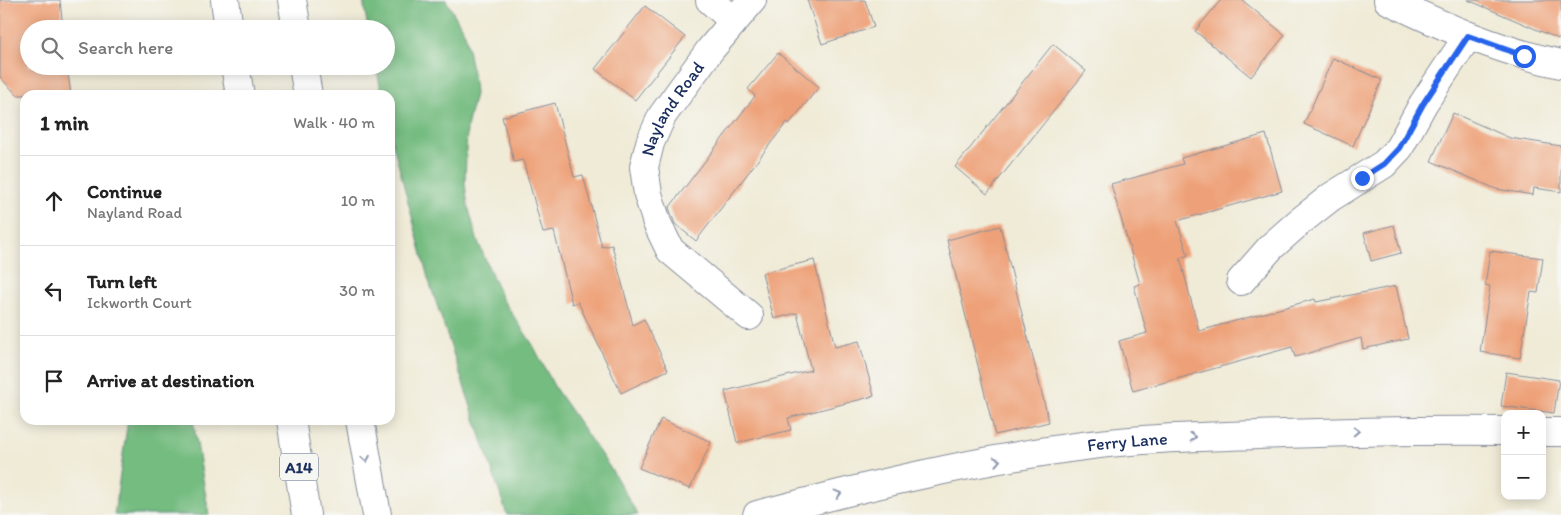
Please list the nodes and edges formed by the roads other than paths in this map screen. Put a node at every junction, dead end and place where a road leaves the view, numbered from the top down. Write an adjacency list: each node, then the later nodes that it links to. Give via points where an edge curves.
1 (225, 0): 6 (main road)
2 (292, 0): 7 (main road)
3 (710, 0): 8 (main road)
4 (752, 0): 8 (main road, Nayland Road)
5 (1388, 0): 9 (main road)
6 (228, 20)
7 (295, 20)
8 (734, 21): 16 (main road, Nayland Road, via 662,116 644,167 648,194 670,250)
9 (1468, 36): 10 (main road, via 1524,56); 15 (main road, via 1423,104 1399,148 1384,164 1298,222)
10 (1561, 64)
11 (237, 75): 13 (main road)
12 (305, 75): 14 (main road)
13 (239, 90)
14 (307, 90)
15 (1241, 281)
16 (748, 316)
17 (292, 425): 23 (main road, A14)
18 (361, 425): 22 (main road, one-way to 22)
19 (1501, 431): 24 (main road, Ferry Lane, one-way to 19, via 855,489 1092,445 1178,438 1382,430)
20 (1546, 432): 21 (main road)
21 (1561, 432)
22 (374, 506)
23 (306, 515)
24 (757, 515)

